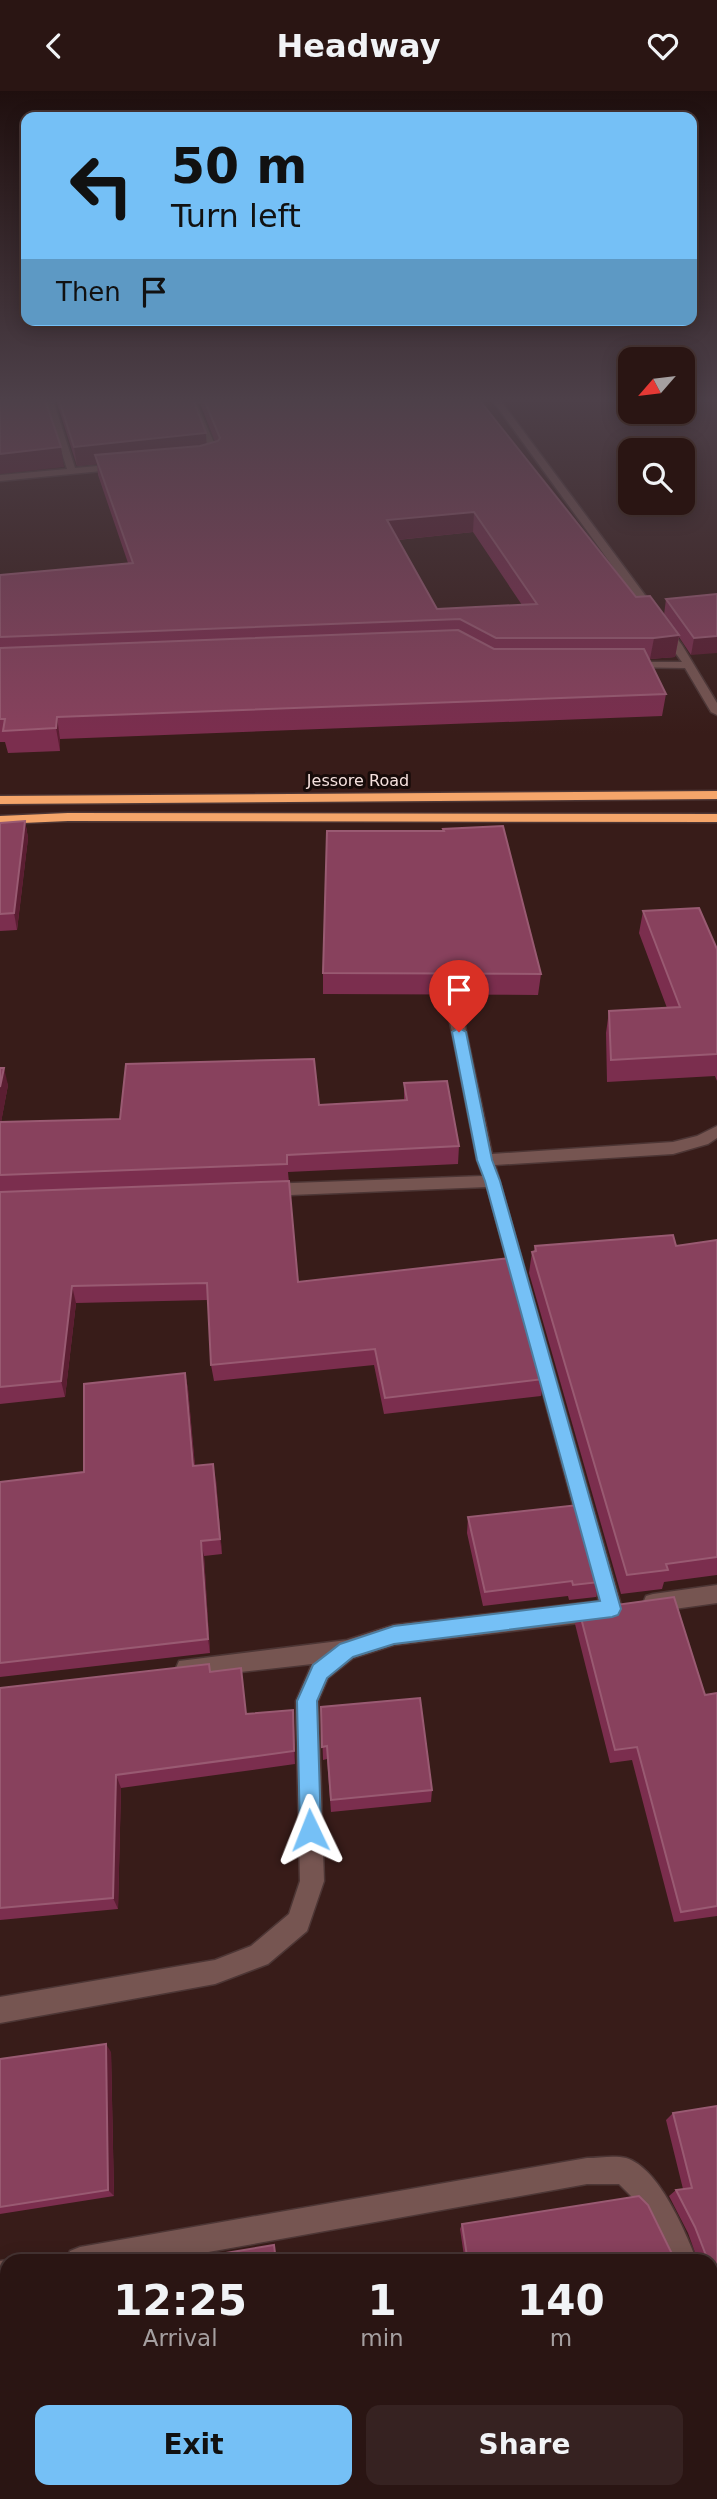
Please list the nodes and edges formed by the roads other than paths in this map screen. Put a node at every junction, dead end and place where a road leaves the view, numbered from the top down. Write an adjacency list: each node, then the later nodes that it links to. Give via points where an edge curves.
1 (577, 509): 3 (street)
2 (624, 665): 3 (street)
3 (690, 665): 4 (street)
4 (717, 712)
5 (717, 795): 6 (highway, Jessore Road)
6 (0, 800)
7 (717, 818): 8 (highway)
8 (0, 820)
9 (454, 1007): 11 (street)
10 (717, 1131): 11 (street, via 673,1148)
11 (485, 1160): 12 (street)
12 (493, 1181): 13 (street); 15 (street)
13 (246, 1191)
14 (717, 1594): 15 (street)
15 (612, 1609): 16 (street, via 394,1635)
16 (347, 1650): 17 (street); 18 (street, via 320,1671 307,1701 312,1881 298,1922 259,1955 215,1972)
17 (167, 1671)
18 (0, 2010)
19 (119, 2254): 20 (street, via 587,2171 624,2171 654,2199)
20 (680, 2254)

